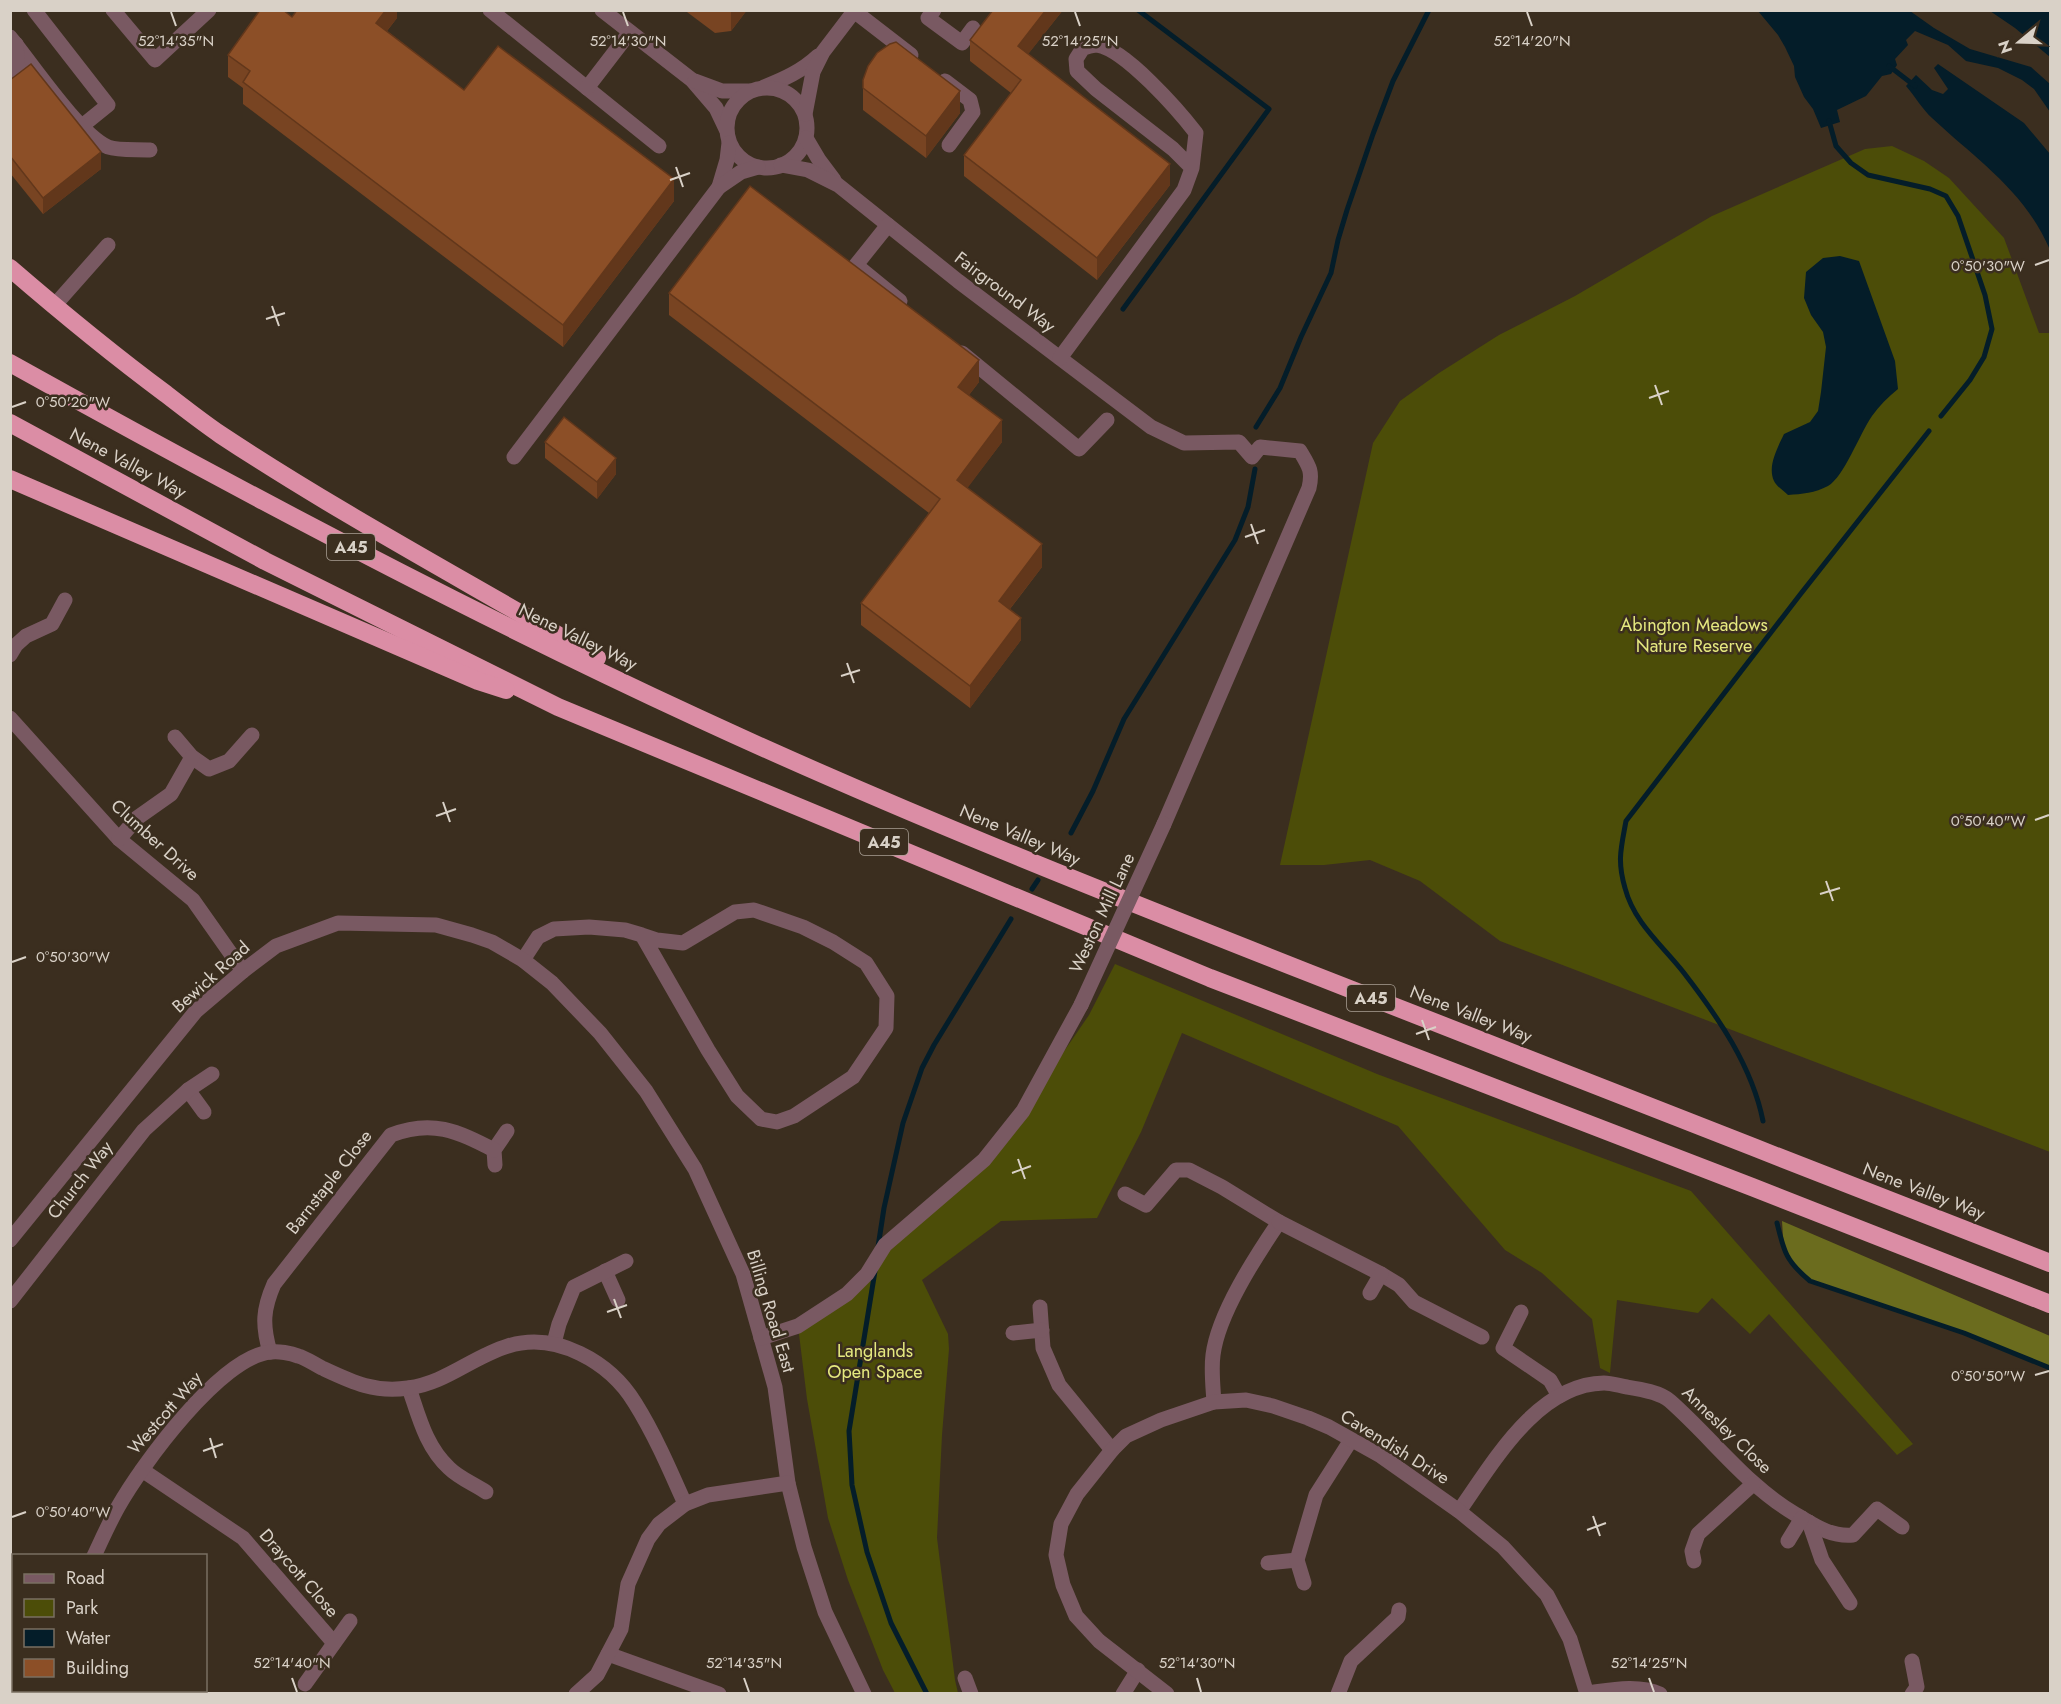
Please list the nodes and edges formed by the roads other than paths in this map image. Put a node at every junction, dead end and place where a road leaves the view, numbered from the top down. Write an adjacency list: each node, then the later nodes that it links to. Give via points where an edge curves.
1 (34, 10): 17 (street, via 108,105)
2 (113, 10): 3 (street, via 155,60)
3 (209, 10)
4 (490, 10): 14 (street)
5 (602, 10): 9 (street)
6 (934, 10): 8 (street, via 928,18 962,43)
7 (854, 11): 11 (street); 20 (street, via 970,100 973,112)
8 (974, 28)
9 (630, 32): 13 (street); 14 (street)
10 (13, 41): 12 (street, via 18,71); 17 (street)
11 (823, 52): 15 (street, via 788,78); 16 (street, via 813,72)
12 (10, 77)
13 (693, 80): 15 (street, via 722,92); 18 (street, via 716,108)
14 (587, 88): 21 (street)
15 (757, 89): 16 (street, via 787,93); 18 (street, via 738,99 730,110)
16 (805, 114): 19 (street)
17 (82, 126): 22 (street, via 110,148)
18 (728, 136): 24 (street, via 737,155); 27 (street, via 727,160)
19 (806, 138): 23 (street, via 794,158); 26 (street)
20 (949, 145)
21 (659, 146)
22 (150, 150)
23 (782, 165): 24 (street); 26 (street, via 808,170)
24 (758, 167): 27 (street, via 741,172)
25 (1192, 168): 25 (street, via 1077,71 1076,59 1083,48 1097,45 1113,52 1173,104 1196,133); 34 (street, via 1184,190)
26 (838, 185): 28 (street, Fairground Way)
27 (719, 187): 38 (street)
28 (888, 225): 32 (street, via 856,266); 34 (street, Fairground Way)
29 (108, 244): 31 (street)
30 (10, 268): 31 (highway)
31 (54, 306): 44 (highway, via 220,434)
32 (910, 309)
33 (954, 346): 36 (street, via 1079,449)
34 (1060, 358): 39 (street, Fairground Way, via 1151,427 1184,443 1239,442)
35 (10, 363): 44 (highway, Nene Valley Way / A45, via 315,529)
36 (1107, 420)
37 (10, 423): 43 (highway, Nene Valley Way / A45, via 265,561)
38 (514, 457)
39 (1252, 457): 76 (street, Weston Mill Lane, bridge, via 1260,447 1300,451 1312,477 1164,824 1081,1005 1023,1111 984,1160 885,1245 867,1274 847,1294 798,1326)
40 (10, 479): 43 (highway, via 478,681)
41 (65, 600): 42 (street, via 52,624 26,636)
42 (10, 655)
43 (558, 707): 70 (highway, Nene Valley Way / A45, via 1210,978)
44 (698, 718): 64 (highway, Nene Valley Way / A45, via 1032,863)
45 (14, 727): 49 (street, Clumber Drive)
46 (252, 735): 48 (street, via 229,761 209,769)
47 (175, 737): 48 (street)
48 (192, 757): 49 (street, via 171,794 137,818)
49 (119, 839): 53 (street, Clumber Drive, via 193,900)
50 (642, 935): 50 (street, via 683,943 735,912 754,910 803,927 866,963 886,996 886,1028 853,1077 794,1116 777,1122 761,1119 725,1078); 52 (street, via 589,927 554,929 538,937)
51 (492, 942): 52 (street, Billing Road East); 53 (street, Bewick Road, via 436,925 338,923 276,946)
52 (523, 960): 76 (street, Billing Road East, via 552,983 600,1033 646,1091 677,1139 695,1168 743,1274)
53 (243, 971): 62 (street, Bewick Road, via 196,1011)
54 (212, 1074): 55 (street, Church Way)
55 (188, 1090): 56 (street); 69 (street, Church Way, via 144,1130)
56 (204, 1112)
57 (507, 1131): 58 (street)
58 (494, 1150): 59 (street); 78 (street, Barnstaple Close, via 467,1136 429,1126 391,1135 274,1284 264,1319)
59 (495, 1165)
60 (1125, 1194): 61 (street, via 1146,1205 1176,1170 1189,1170)
61 (1280, 1222): 66 (street); 81 (street, via 1254,1260 1220,1327 1213,1355)
62 (10, 1240)
63 (626, 1261): 65 (street)
64 (2050, 1263)
65 (605, 1271): 68 (street); 77 (street, via 574,1287)
66 (1381, 1274): 67 (street); 75 (street, via 1399,1285 1414,1302)
67 (1370, 1293)
68 (618, 1300)
69 (10, 1301)
70 (2050, 1304)
71 (1040, 1307): 73 (street)
72 (1521, 1312): 80 (street, via 1503,1348 1550,1380)
73 (1042, 1330): 74 (street); 83 (street, via 1043,1348 1059,1385)
74 (1013, 1333)
75 (1482, 1337)
76 (761, 1338): 85 (street, Billing Road East, via 777,1401)
77 (554, 1343): 79 (street, via 510,1345 482,1355 441,1380); 88 (street, via 583,1354 610,1373 634,1401)
78 (270, 1352): 79 (street, via 298,1356 355,1384); 84 (street, Westcott Way, via 248,1360 219,1380 196,1402)
79 (409, 1388): 87 (street, via 428,1440 438,1455 450,1469)
80 (1559, 1396): 86 (street, Annesley Close, via 1604,1383 1668,1398); 89 (street, Annesley Close, via 1508,1440)
81 (1214, 1402): 82 (street, Cavendish Drive, via 1246,1400 1273,1406 1329,1427); 83 (street, Cavendish Drive, via 1126,1436)
82 (1351, 1440): 89 (street, Cavendish Drive, via 1381,1456); 94 (street, via 1316,1495)
83 (1112, 1450): 104 (street, Cavendish Drive, via 1077,1494 1061,1524 1056,1555 1076,1616 1099,1641)
84 (142, 1470): 93 (street, Westcott Way, via 118,1506); 101 (street, Draycott Close, via 243,1538)
85 (788, 1483): 88 (street, via 708,1495); 111 (street, Billing Road East, via 825,1612)
86 (1753, 1484): 90 (street, Annesley Close); 95 (street, via 1698,1534 1692,1551)
87 (486, 1492)
88 (685, 1504): 102 (street, via 659,1524 648,1539 628,1584 621,1629)
89 (1459, 1511): 108 (street, Cavendish Drive, via 1503,1547 1547,1595 1570,1639)
90 (1806, 1520): 91 (street, Annesley Close, via 1828,1534 1853,1535 1877,1509); 92 (street); 98 (street, via 1822,1560)
91 (1902, 1527)
92 (1788, 1541)
93 (95, 1554)
94 (1297, 1560): 96 (street); 97 (street)
95 (1694, 1562)
96 (1268, 1563)
97 (1304, 1583)
98 (1851, 1604)
99 (1399, 1610): 107 (street, via 1398,1617 1351,1661)
100 (350, 1621): 101 (street, Draycott Close)
101 (334, 1643): 106 (street, Draycott Close)
102 (608, 1654): 109 (street, via 597,1675); 110 (street)
103 (1912, 1661): 116 (street, via 1917,1687)
104 (1138, 1670): 113 (street); 114 (street, Cavendish Drive)
105 (965, 1678): 112 (street)
106 (305, 1684)
107 (1340, 1687)
108 (1587, 1693): 115 (street, via 1650,1689)
109 (576, 1694)
110 (719, 1694)
111 (864, 1694)
112 (970, 1694)
113 (1123, 1694)
114 (1167, 1694)
115 (1660, 1694)
116 (1912, 1694)

